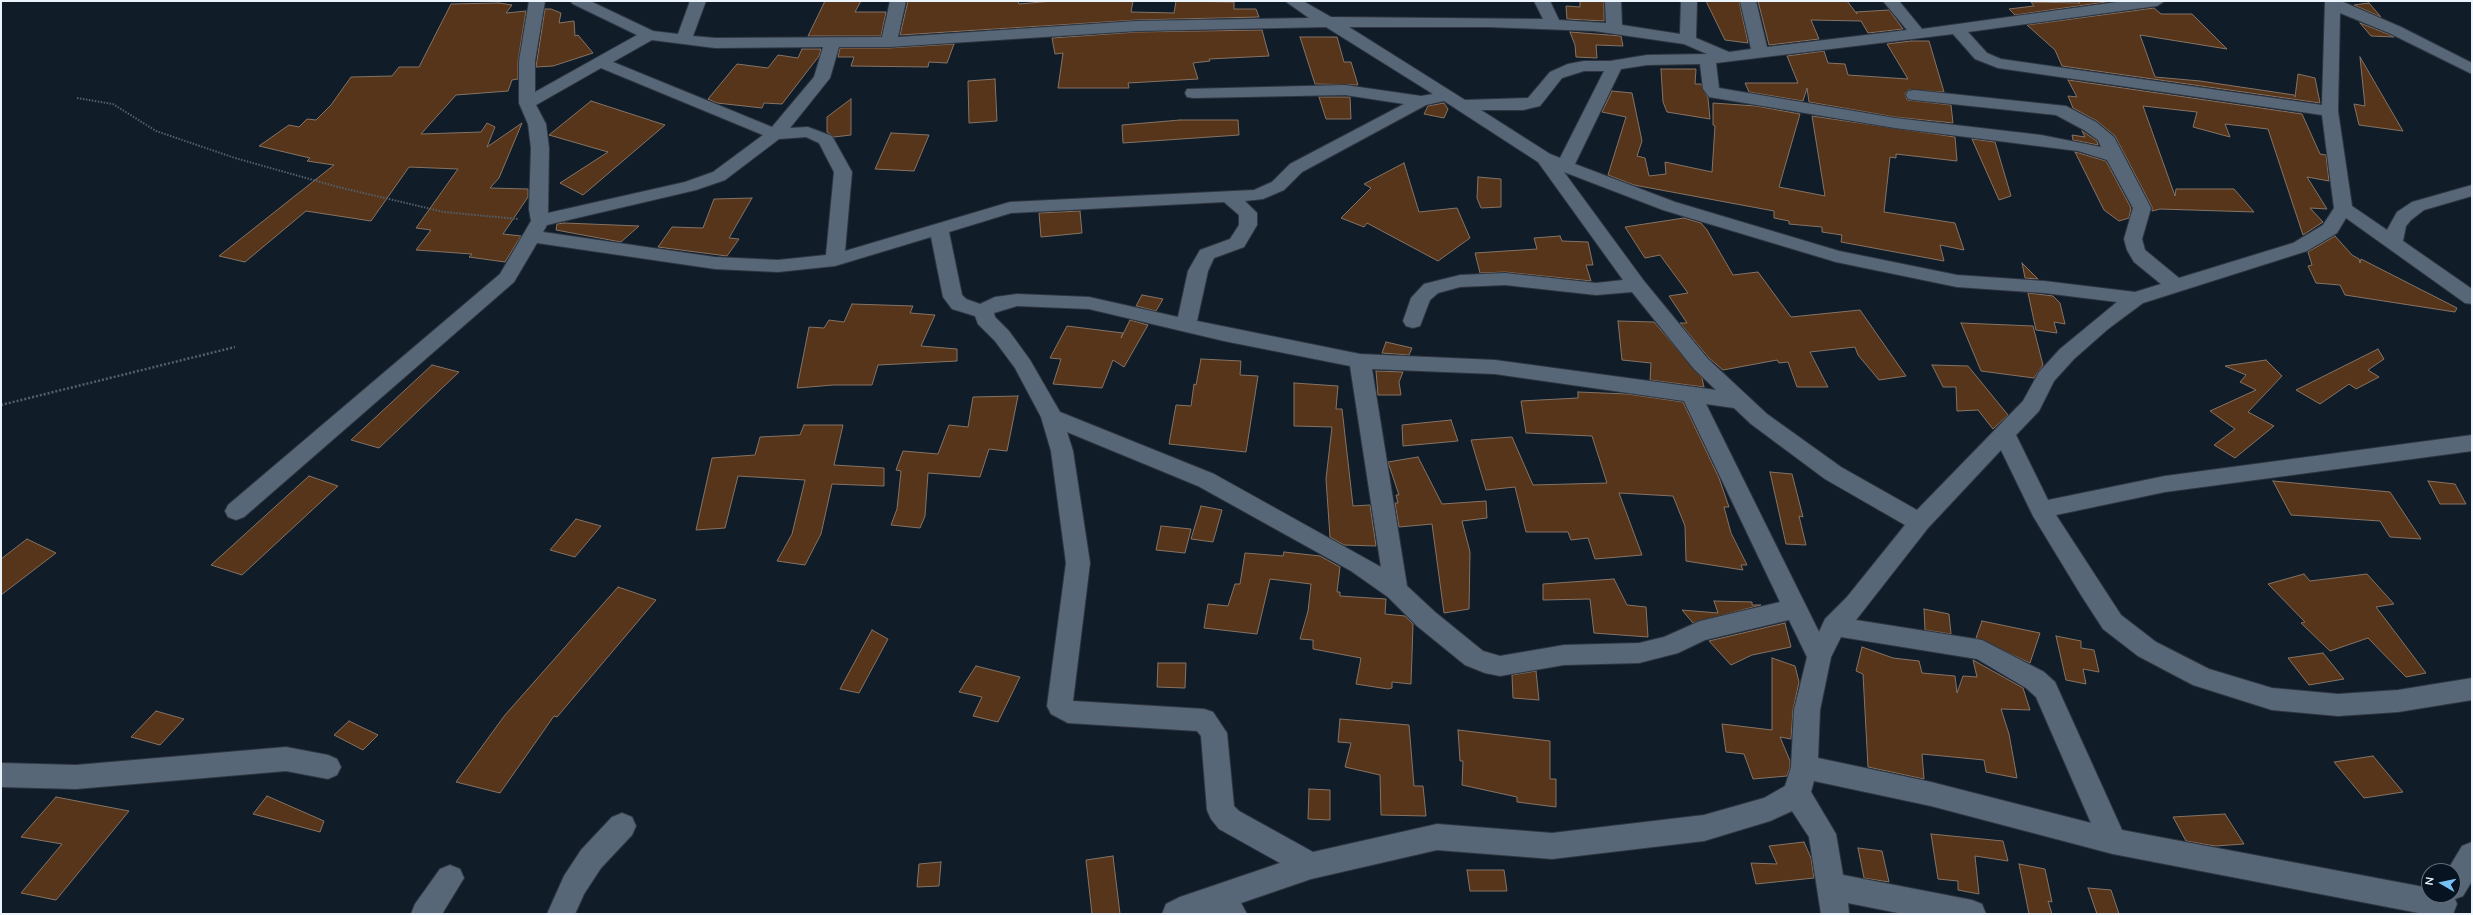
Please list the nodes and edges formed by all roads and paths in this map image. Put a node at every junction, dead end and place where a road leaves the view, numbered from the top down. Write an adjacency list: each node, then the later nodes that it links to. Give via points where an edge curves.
1 (537, 1): 34 (street, via 527,61)
2 (578, 1): 18 (street)
3 (698, 1): 19 (street)
4 (898, 1): 21 (street)
5 (1292, 1): 13 (street)
6 (1542, 1): 14 (street)
7 (1613, 1): 15 (street)
8 (1689, 1): 20 (street)
9 (1748, 1): 23 (street)
10 (1891, 1): 17 (street)
11 (2157, 1): 16 (street)
12 (2334, 3): 28 (street); 35 (street)
13 (1327, 22): 14 (street); 21 (street, via 1137,26); 32 (street, via 1353,35)
14 (1554, 25): 15 (street)
15 (1614, 28): 20 (street)
16 (1957, 29): 17 (street); 35 (street, via 1981,56 1998,63)
17 (1918, 34): 23 (street)
18 (649, 35): 19 (street); 26 (street)
19 (683, 40): 22 (street)
20 (1688, 40): 24 (street)
21 (889, 42): 22 (street)
22 (832, 43): 36 (street, via 822,78)
23 (1760, 53): 24 (street)
24 (1727, 57): 25 (street)
25 (1707, 59): 27 (street, via 1624,61); 37 (street, via 1711,89 1715,93 1895,123 2049,141 2080,146)
26 (600, 62): 34 (street); 36 (street)
27 (1614, 66): 32 (street, via 1568,69 1556,75 1534,102 1523,105); 39 (street)
28 (2472, 69)
29 (1193, 93): 33 (street, via 1345,90)
30 (1914, 95): 37 (street, via 2060,110 2105,137)
31 (77, 98): 43 (path, via 113,104 156,131 235,158 444,212)
32 (1452, 100): 33 (street); 38 (street)
33 (1421, 101): 41 (street, via 1296,168 1278,186 1257,195)
34 (527, 103): 43 (street, via 537,124 540,156)
35 (2330, 111): 42 (street)
36 (775, 134): 43 (street, via 719,176); 46 (street, via 808,132 826,140 844,172)
37 (2114, 156): 48 (street, via 2142,208 2132,239 2136,250 2141,258)
38 (1544, 158): 39 (street); 47 (street)
39 (1565, 167): 49 (street, via 1669,206 1836,256 1957,281 2044,287)
40 (2472, 190): 45 (street, via 2418,206 2397,225)
41 (1228, 196): 44 (street, via 1010,208); 53 (street, via 1248,213 1248,225 1236,244 1207,254 1198,271)
42 (2343, 208): 45 (street); 48 (street, via 2330,229 2300,247)
43 (536, 229): 46 (street, via 715,263 778,266); 63 (street, via 507,278)
44 (939, 229): 46 (street); 51 (street, via 953,297 959,304)
45 (2393, 242): 50 (street)
46 (835, 260)
47 (1637, 285): 52 (street, via 1596,289 1505,279 1460,280 1431,288 1422,298); 57 (street, via 1701,364)
48 (2176, 285): 49 (street)
49 (2136, 298): 60 (street, via 2067,354 2046,377 2031,406)
50 (2472, 298)
51 (984, 312): 53 (street, via 987,308 1002,302 1043,299 1114,307); 59 (street, via 985,319 1002,336 1023,365)
52 (1413, 321)
53 (1186, 325): 55 (street)
54 (235, 347): 58 (path)
55 (1360, 361): 56 (street, via 1495,367); 65 (street)
56 (1691, 394): 57 (street); 66 (street)
57 (1739, 401): 64 (street, via 1759,419 1834,473 1872,497)
58 (1, 405)
59 (1052, 417): 65 (street, via 1206,480 1359,564); 76 (street, via 1062,451 1078,563 1060,706 1068,712 1204,720 1214,733 1221,810 1229,820)
60 (2005, 435): 62 (street); 64 (street, via 1967,471)
61 (2472, 443): 62 (street, via 2165,484)
62 (2041, 510): 69 (street, via 2112,622 2147,649 2202,677 2272,699 2338,705 2398,701)
63 (236, 511)
64 (1920, 522): 67 (street, via 1856,604)
65 (1396, 590): 66 (street, via 1426,619 1474,658 1500,666 1564,655 1639,653 1669,646 1700,631)
66 (1796, 608): 68 (street)
67 (1834, 626): 68 (street); 75 (street, via 1982,650 2035,680 2046,690)
68 (1819, 657): 71 (street, via 1807,710)
69 (2472, 689)
70 (328, 767): 72 (street, via 286,758 76,777)
71 (1804, 767): 73 (street); 75 (street, via 1931,794)
72 (1, 775)
73 (1797, 794): 76 (street, via 1770,809 1704,828 1552,846 1437,837); 79 (street, via 1822,834)
74 (622, 826): 82 (street, via 591,859 574,885)
75 (2113, 841): 78 (street, via 2260,871)
76 (1311, 866): 80 (street)
77 (450, 878): 81 (street)
78 (2421, 882)
79 (1830, 886): 84 (street); 85 (street)
80 (1183, 910): 83 (street)
81 (425, 914)
82 (561, 914)
83 (1233, 914)
84 (1835, 914)
85 (1972, 914)

